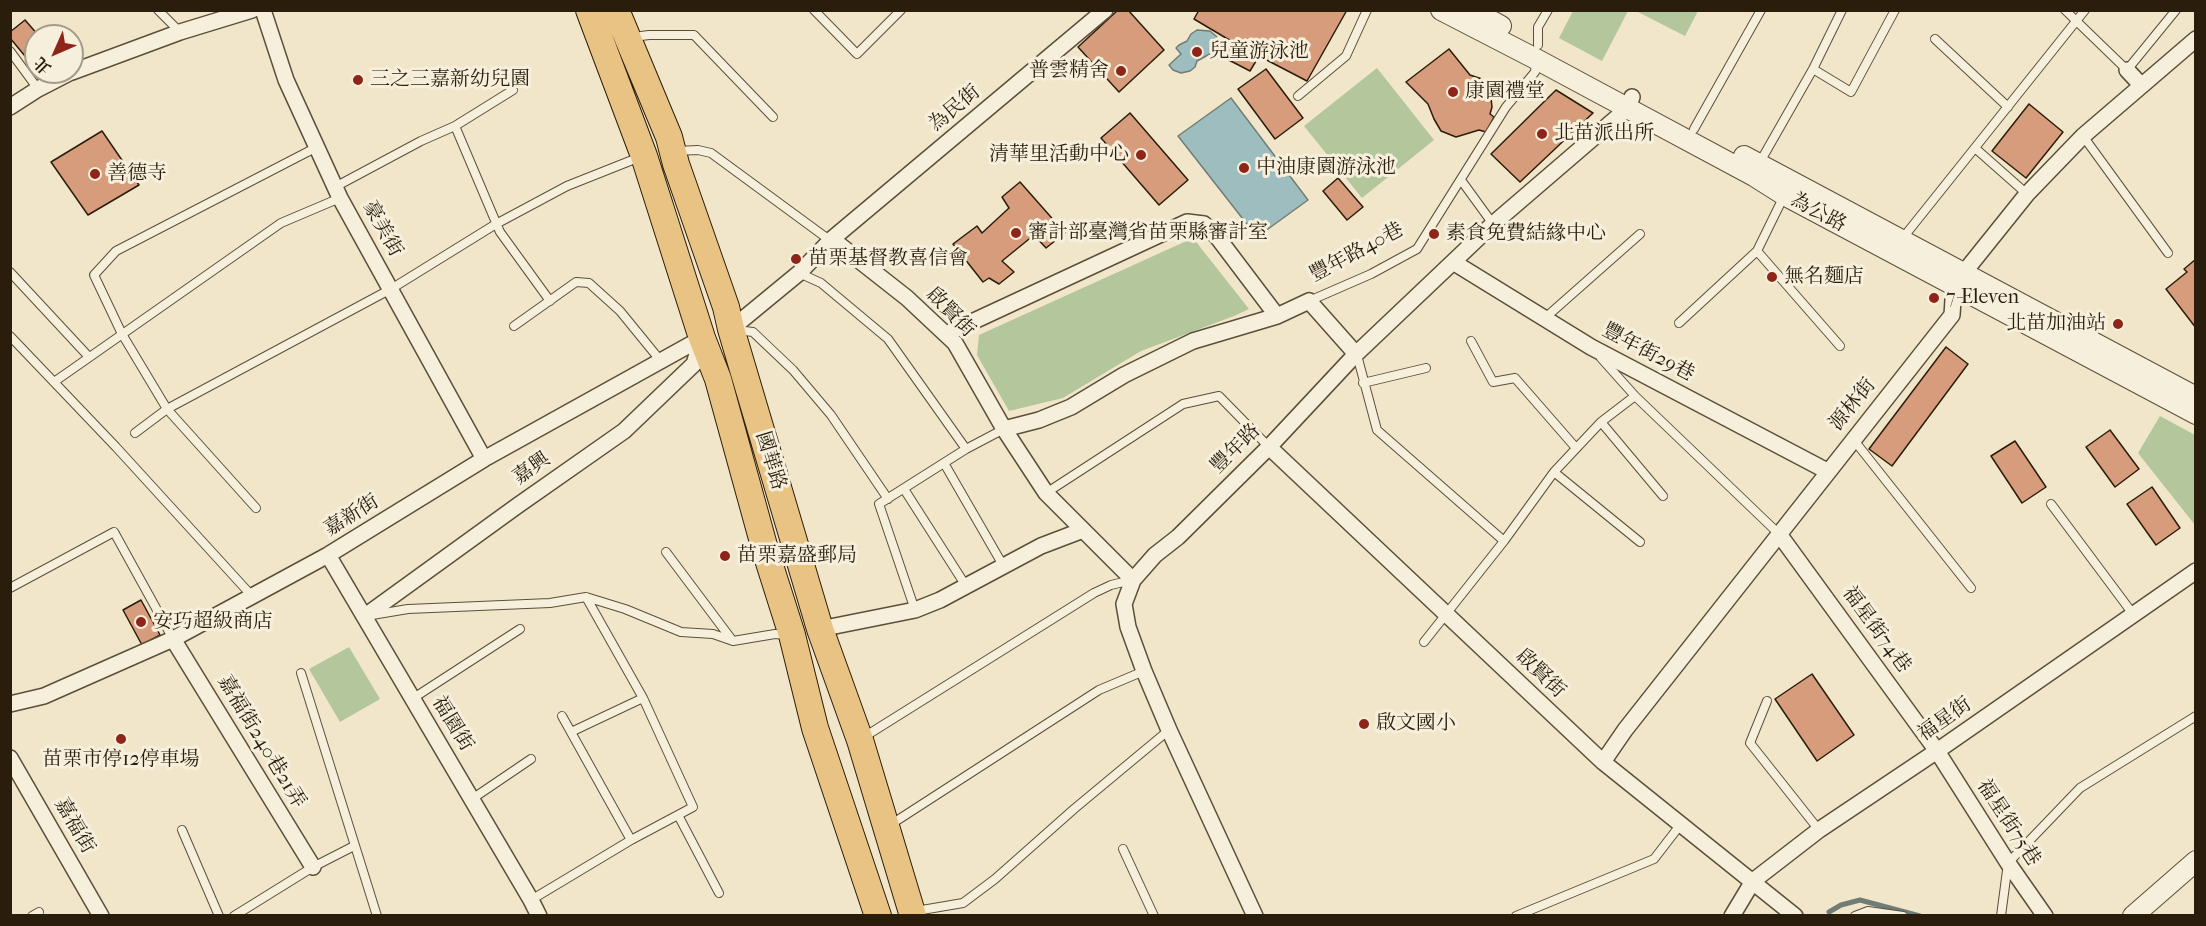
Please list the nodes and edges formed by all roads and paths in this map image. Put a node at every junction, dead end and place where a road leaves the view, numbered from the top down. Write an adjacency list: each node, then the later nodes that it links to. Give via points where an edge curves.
1 (158, 10): 20 (lane)
2 (252, 10): 20 (street)
3 (263, 10): 41 (street, 豪美街, via 286,80)
4 (589, 10): 44 (main road, 國華路)
5 (616, 10): 21 (main road, 國華路)
6 (814, 10): 7 (lane, via 857,54)
7 (901, 10)
8 (1105, 10): 53 (street, 為民街)
9 (1367, 10): 33 (lane, via 1346,56)
10 (1441, 10): 25 (street, 為公路)
11 (1472, 10): 25 (street, 為公路)
12 (1548, 10): 25 (lane, 豐年路40巷, via 1538,27)
13 (1761, 10): 39 (lane)
14 (1842, 10): 27 (lane)
15 (1894, 10): 27 (lane, via 1851,92)
16 (2065, 10): 19 (lane)
17 (2085, 10): 19 (lane)
18 (2176, 10): 28 (lane)
19 (2077, 20): 28 (lane); 36 (lane)
20 (180, 32): 26 (street)
21 (629, 38): 37 (lane, via 694,35); 43 (main road, 國華路)
22 (1935, 39): 36 (lane)
23 (2196, 39): 30 (street)
24 (10, 51): 31 (lane)
25 (1537, 52): 34 (street, 為公路); 46 (lane, 豐年路40巷, via 1535,72 1506,107)
26 (84, 68)
27 (1813, 69): 45 (lane)
28 (2127, 70): 30 (street)
29 (48, 84): 31 (street)
30 (2140, 85): 40 (street)
31 (38, 89): 35 (street)
32 (513, 90): 38 (lane)
33 (1298, 96)
34 (1630, 103): 39 (street, 為公路); 45 (street, 為公路); 51 (street, 豐年路)
35 (10, 107)
36 (2008, 107): 42 (lane)
37 (773, 117)
38 (455, 126): 48 (lane, via 421,141); 50 (lane)
39 (1694, 129): 45 (street, 為公路)
40 (2083, 136): 49 (street); 56 (lane)
41 (317, 147): 48 (street, 豪美街); 69 (lane, via 116,251 94,275)
42 (1975, 148): 49 (lane); 54 (lane)
43 (673, 151): 44 (main road); 53 (lane, 啟賢街, via 711,153); 68 (main road, 國華路)
44 (644, 156): 50 (lane, via 567,186); 72 (main road, 國華路)
45 (1756, 170): 47 (street, 為公路)
46 (1461, 180): 51 (lane); 63 (lane, 豐年路40巷, via 1417,249)
47 (1787, 188): 54 (street, 為公路); 55 (lane)
48 (338, 193): 61 (street, 豪美街); 69 (lane, via 281,223)
49 (2027, 194): 60 (street)
50 (496, 224): 61 (lane); 62 (lane)
51 (1493, 225): 57 (street, 豐年路)
52 (1640, 234): 65 (lane)
53 (832, 239): 59 (street, 為民街); 70 (street, 啟賢街)
54 (1898, 247): 60 (street, 為公路)
55 (1757, 251): 66 (lane); 74 (lane)
56 (2168, 252)
57 (1453, 262): 65 (street, 豐年街29巷); 76 (street, 豐年路)
58 (10, 272): 77 (lane)
59 (799, 273): 68 (street, 為民街); 92 (lane, via 821,283 888,339)
60 (1958, 278): 83 (street, 為公路); 85 (street, 為公路); 89 (street, 源林街, via 1952,315)
61 (391, 289): 84 (lane); 93 (street, 豪美街)
62 (550, 301): 67 (lane); 78 (lane, via 576,282 589,283 620,311)
63 (1309, 302): 64 (street); 76 (street, 豐年路40巷)
64 (1277, 316): 70 (street, via 1218,238 1204,224 1187,222); 87 (street, via 1193,341 1124,375 1071,408)
65 (1545, 318): 75 (street, 豐年街29巷)
66 (1679, 323)
67 (514, 326)
68 (731, 329): 72 (main road); 100 (lane, via 753,332 793,370 831,415); 122 (main road, 國華路)
69 (122, 334): 77 (lane); 84 (lane)
70 (946, 334): 87 (street, 啟賢街)
71 (10, 336): 80 (lane)
72 (702, 338): 78 (street, 嘉新街); 120 (street, 嘉興, via 694,364 624,431); 123 (main road, 國華路, via 718,378)
73 (1471, 341): 91 (lane, via 1493,382 1515,378)
74 (1840, 346)
75 (1591, 347): 82 (lane); 96 (street, 豐年街29巷)
76 (1356, 354): 81 (lane); 90 (street, 豐年路)
77 (89, 357): 80 (lane)
78 (660, 360): 93 (street, 嘉新街)
79 (1426, 368): 81 (lane)
80 (54, 382): 115 (lane)
81 (1363, 383): 105 (lane, via 1377,430)
82 (1635, 396): 86 (lane); 104 (lane)
83 (2196, 397)
84 (166, 409): 88 (lane); 102 (lane)
85 (2196, 414)
86 (1601, 422): 91 (lane); 99 (lane)
87 (1004, 429): 92 (lane); 98 (street, 啟賢街)
88 (135, 433)
89 (1852, 440): 96 (street, 源林街); 114 (lane)
90 (1269, 447): 98 (lane, via 1219,396 1184,404); 111 (street, 豐年路, via 1155,555); 118 (street, 啟賢街)
91 (1576, 448): 95 (lane)
92 (966, 449): 94 (lane)
93 (484, 459): 108 (street, 嘉新街)
94 (944, 463): 97 (lane); 109 (lane)
95 (1554, 471): 105 (lane); 106 (lane)
96 (1827, 471): 104 (street, 源林街)
97 (904, 489): 100 (lane); 112 (lane)
98 (1046, 493): 103 (street, 啟賢街)
99 (1663, 496)
100 (888, 499): 117 (lane, via 879,504)
101 (2051, 504): 119 (lane)
102 (256, 508)
103 (1083, 530): 109 (street, via 1041,546); 111 (street, 啟賢街)
104 (1779, 534): 138 (street, 福星街74巷); 141 (street, 源林街)
105 (1504, 541): 118 (lane)
106 (1640, 542)
107 (666, 552): 125 (lane)
108 (328, 555): 115 (street, 嘉新街); 120 (street, 福園街)
109 (1004, 567): 112 (street)
110 (2196, 571): 119 (street, 福星街)
111 (1134, 580): 127 (street, 豐年路, via 1124,604); 137 (lane, via 1094,593)
112 (966, 586): 117 (street)
113 (10, 588): 124 (lane, via 114,532)
114 (1971, 588)
115 (252, 596): 124 (street, 嘉新街)
116 (586, 597): 120 (lane, via 550,603 408,609); 125 (lane, via 681,632 713,634); 129 (lane)
117 (915, 610): 122 (street)
118 (1447, 614): 126 (lane); 141 (street, 啟賢街)
119 (2133, 614): 138 (street, 福星街)
120 (365, 616): 130 (street, 福園街)
121 (520, 629): 130 (lane)
122 (820, 629): 123 (main road); 137 (main road, 國華路)
123 (792, 635): 125 (lane); 163 (main road, 國華路, via 815,728)
124 (173, 639): 132 (street, 嘉新街, via 44,696); 153 (street, 嘉福街240巷21弄)
125 (733, 641)
126 (1424, 642)
127 (1144, 671): 135 (street, 豐年路); 145 (lane, via 1099,690)
128 (301, 674): 149 (lane)
129 (643, 698): 136 (lane); 143 (lane, via 693,807)
130 (412, 699): 142 (street, 福園街)
131 (1767, 701): 147 (lane, via 1750,743)
132 (10, 704)
133 (562, 716): 136 (lane)
134 (2196, 716): 152 (lane, via 2080,788)
135 (1169, 730): 157 (lane, via 963,903); 165 (street, 豐年路)
136 (571, 732): 148 (lane)
137 (860, 740): 145 (main road, 國華路)
138 (1937, 751): 147 (street, 福星街); 152 (street, 福星街75巷)
139 (10, 758): 158 (street, 嘉福街)
140 (531, 759): 142 (lane)
141 (1603, 762): 144 (street, 啟賢街)
142 (472, 800): 156 (street, 福園街)
143 (678, 815): 148 (lane); 155 (lane)
144 (1681, 824): 154 (street, 啟賢街); 166 (lane, via 1654,859)
145 (886, 827): 157 (main road, 國華路)
146 (182, 830): 159 (lane)
147 (1819, 830): 154 (street, 福星街)
148 (631, 840): 156 (lane)
149 (354, 846): 153 (lane); 161 (lane)
150 (1123, 849): 164 (lane)
151 (2196, 861): 173 (street)
152 (2008, 863): 171 (lane); 172 (street, 福星街75巷)
153 (313, 867): 160 (lane)
154 (1753, 881): 167 (street, 福星街); 168 (street, 啟賢街)
155 (719, 893)
156 (531, 900): 162 (street, 福園街)
157 (905, 914)
158 (101, 915)
159 (219, 915)
160 (234, 915)
161 (376, 915)
162 (538, 915)
163 (878, 915)
164 (1154, 915)
165 (1255, 915)
166 (1516, 915)
167 (1732, 915)
168 (1795, 915)
169 (1855, 915): 170 (lane, via 1868,911)
170 (1903, 915)
171 (2001, 915)
172 (2045, 915)
173 (2133, 915)

